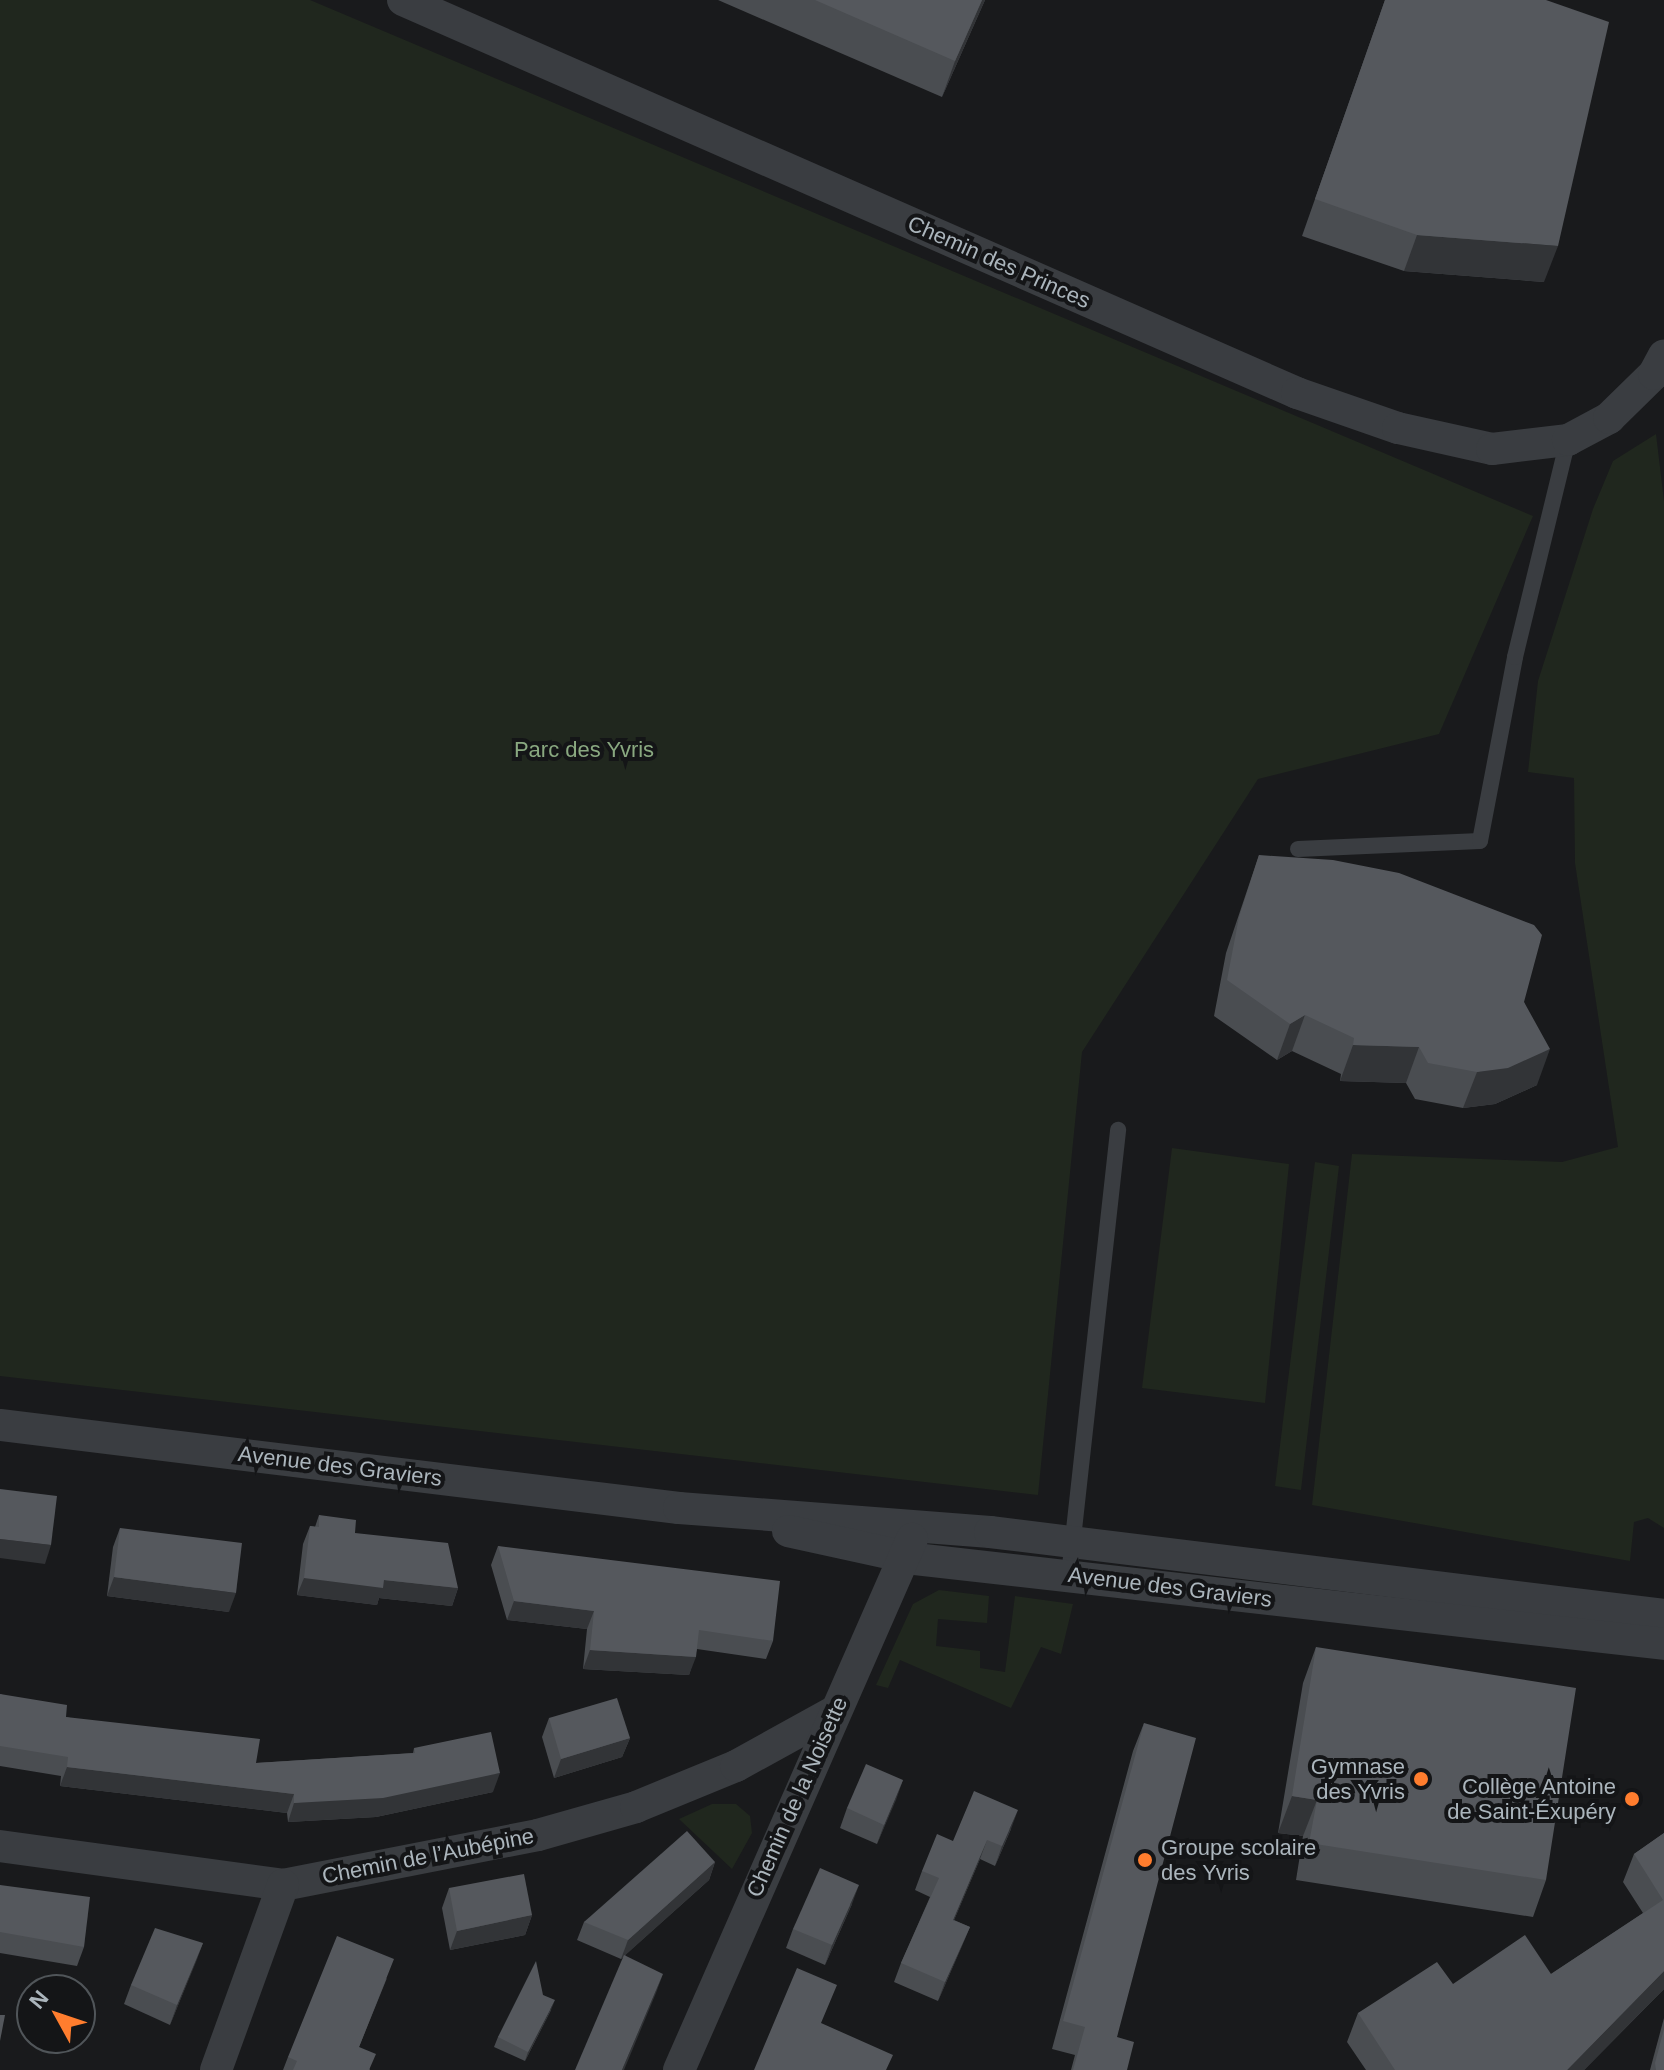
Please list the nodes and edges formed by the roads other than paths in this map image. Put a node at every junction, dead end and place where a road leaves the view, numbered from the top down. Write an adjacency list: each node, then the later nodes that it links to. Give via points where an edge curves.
1 (403, 0): 3 (street, Chemin des Princes, via 1297,393 1398,428 1492,449)
2 (1664, 355): 3 (street, Chemin des Princes, via 1654,374 1609,418)
3 (1568, 440): 4 (lane, via 1515,657 1480,841)
4 (1298, 849)
5 (1118, 1130): 9 (lane)
6 (0, 1425): 7 (street, Avenue des Graviers)
7 (679, 1508): 8 (street, Avenue des Graviers); 10 (street, Avenue des Graviers)
8 (919, 1525): 9 (street, Avenue des Graviers); 10 (street, Chemin de la Noisette)
9 (1071, 1542): 11 (lane); 12 (street, Avenue des Graviers)
10 (904, 1556): 11 (street, Avenue des Graviers); 14 (street, Chemin de la Noisette)
11 (1069, 1575): 13 (street, Avenue des Graviers)
12 (1664, 1615)
13 (1664, 1644)
14 (834, 1712): 16 (street, Chemin de l’Aubépine, via 736,1766 636,1807 538,1835); 18 (street, Chemin de la Noisette)
15 (0, 1846): 16 (street, Chemin de l’Aubépine)
16 (283, 1885): 17 (street)
17 (216, 2070)
18 (679, 2070)

